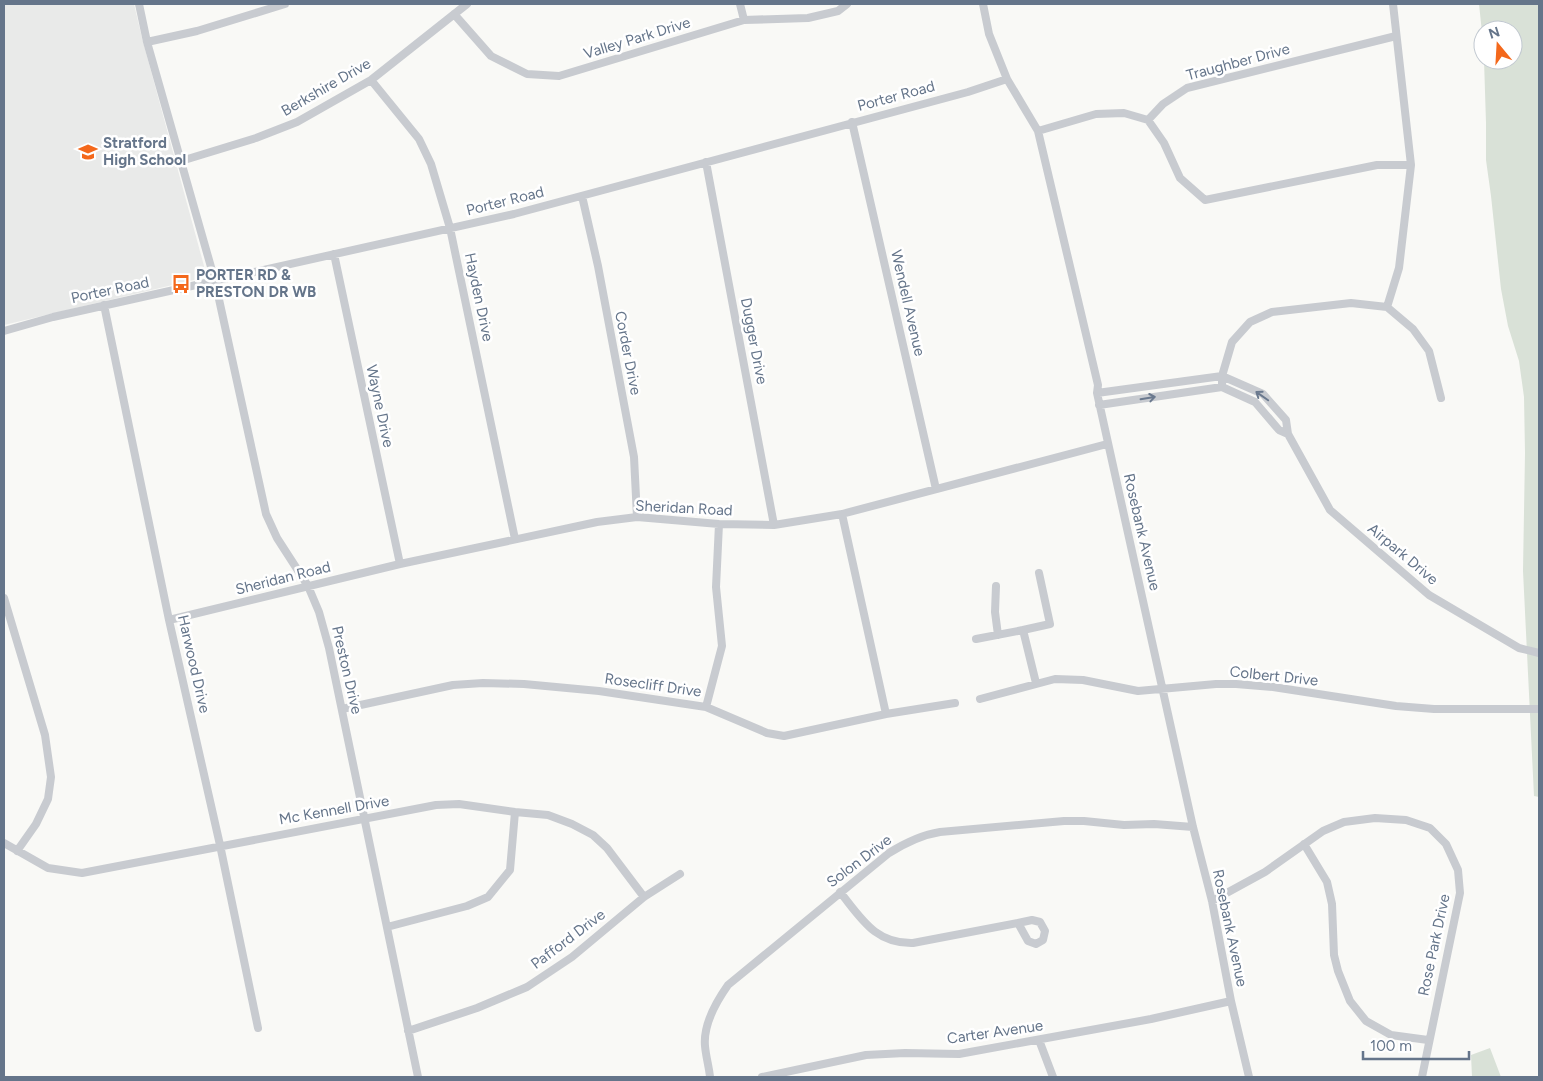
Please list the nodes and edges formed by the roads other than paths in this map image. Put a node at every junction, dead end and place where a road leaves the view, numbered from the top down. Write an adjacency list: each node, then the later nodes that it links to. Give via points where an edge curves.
1 (139, 4): 11 (street, Preston Drive)
2 (285, 4): 11 (street, via 197,31)
3 (467, 4): 8 (street, Berkshire Drive)
4 (740, 4): 9 (street)
5 (847, 4): 9 (street, Valley Park Drive, via 838,11 808,18)
6 (983, 4): 12 (street, Rosebank Avenue, via 989,34)
7 (1393, 4): 10 (street)
8 (454, 14): 9 (street, Valley Park Drive, via 491,56 527,74 559,76); 13 (street, Berkshire Drive)
9 (744, 20)
10 (1396, 36): 14 (street, Traughber Drive, via 1187,88 1163,104); 19 (street)
11 (147, 42): 17 (street, Preston Drive)
12 (1007, 79): 15 (street, Porter Road); 16 (street, Rosebank Avenue)
13 (371, 80): 17 (street, Berkshire Drive, via 297,122); 21 (street, Hayden Drive, via 419,138 431,164)
14 (1148, 120): 16 (street, via 1124,113 1096,114); 19 (street, via 1164,143 1180,178 1205,200 1377,165)
15 (852, 122): 18 (street, Porter Road); 34 (street, Wendell Avenue)
16 (1038, 131): 29 (street, Rosebank Avenue, via 1098,385)
17 (181, 162): 23 (street, Preston Drive)
18 (706, 162): 20 (street, Porter Road); 38 (street, Dugger Drive)
19 (1411, 165): 25 (street, via 1399,268)
20 (582, 196): 21 (street, Porter Road); 36 (street, Corder Drive, via 634,457)
21 (450, 228): 22 (street, Porter Road); 39 (street, Hayden Drive)
22 (334, 254): 23 (street, Porter Road); 40 (street, Wayne Drive)
23 (215, 281): 24 (street, Porter Road); 42 (street, Preston Drive, via 266,514 277,538)
24 (104, 305): 26 (street, Porter Road); 45 (street, Harwood Drive)
25 (1387, 307): 27 (street, via 1351,303 1272,312 1250,322 1232,342); 30 (street, via 1413,329 1429,351)
26 (4, 331)
27 (1222, 376): 28 (street); 29 (street); 32 (street, Airpark Drive, one-way to 27, via 1286,420 1263,394)
28 (1222, 387): 31 (street, one-way to 28); 32 (street, Airpark Drive, via 1255,402 1280,430)
29 (1097, 393): 31 (street, Rosebank Avenue)
30 (1441, 398)
31 (1100, 406): 33 (street, Rosebank Avenue)
32 (1288, 434): 49 (street, Airpark Drive, via 1330,510 1429,595 1519,648)
33 (1108, 444): 34 (street, Sheridan Road); 51 (street, Rosebank Avenue)
34 (936, 490): 35 (street, Sheridan Road)
35 (842, 514): 38 (street, Sheridan Road); 57 (street)
36 (637, 517): 37 (street, Sheridan Road); 39 (street, Sheridan Road)
37 (719, 524): 38 (street, Sheridan Road); 54 (street, via 716,587 722,646)
38 (774, 525)
39 (515, 539): 40 (street, Sheridan Road)
40 (400, 564): 42 (street, Sheridan Road)
41 (1039, 573): 46 (street, via 1050,624)
42 (308, 586): 45 (street, Sheridan Road); 55 (street, Preston Drive, via 319,612)
43 (996, 586): 47 (street)
44 (4, 598): 64 (street, via 44,735 51,777 48,799)
45 (170, 620): 63 (street, Harwood Drive)
46 (1023, 630): 47 (street); 50 (street)
47 (998, 635): 48 (street)
48 (976, 639)
49 (1539, 653)
50 (1036, 684): 51 (street, Colbert Drive, via 1055,679 1083,680 1138,691); 52 (street, Colbert Drive)
51 (1164, 689): 56 (street, Colbert Drive, via 1236,684 1402,707); 60 (street, Rosebank Avenue)
52 (980, 699)
53 (955, 703): 57 (street, Rosecliff Drive)
54 (706, 707): 55 (street, Rosecliff Drive, via 599,691 483,683 453,685); 57 (street, Rosecliff Drive, via 766,733 784,736)
55 (342, 709): 59 (street, Preston Drive)
56 (1539, 709)
57 (886, 714)
58 (514, 812): 59 (street, Mc Kennell Drive, via 459,804 436,805); 67 (street, Mc Kennell Drive, via 548,815 593,835 607,848); 70 (street, via 510,870 488,897 467,906)
59 (364, 820): 63 (street, Mc Kennell Drive); 70 (street, Preston Drive)
60 (1193, 827): 66 (street, Solon Drive, via 1064,821 928,834 889,853); 68 (street, Rosebank Avenue)
61 (4, 843): 64 (street, Mc Kennell Drive)
62 (1304, 844): 68 (street, Rose Park Drive, via 1265,872); 75 (street, via 1327,882 1332,904 1334,955 1350,1001 1366,1021 1391,1035); 75 (street, Rose Park Drive, via 1344,822 1375,818 1406,820 1430,828 1446,844 1458,870 1460,893)
63 (220, 845): 64 (street, Mc Kennell Drive, via 82,873 48,868); 72 (street, Harwood Drive)
64 (17, 851)
65 (680, 874): 67 (street, Pafford Drive)
66 (840, 892): 69 (street, via 868,927 878,935 900,943); 77 (street, Solon Drive, via 728,985 716,1002 704,1044)
67 (644, 897): 73 (street, Pafford Drive, via 572,957 527,987)
68 (1212, 902): 71 (street, Rosebank Avenue)
69 (1018, 923)
70 (387, 927): 73 (street, Preston Drive)
71 (1231, 1001): 74 (street, Carter Avenue); 80 (street, Rosebank Avenue)
72 (258, 1028)
73 (408, 1031): 76 (street, Preston Drive)
74 (1039, 1040): 78 (street, Carter Avenue, via 959,1054 905,1052 866,1055); 79 (street)
75 (1428, 1040): 81 (street, Rose Park Drive)
76 (418, 1077)
77 (710, 1077)
78 (762, 1077)
79 (1053, 1077)
80 (1249, 1077)
81 (1422, 1077)

